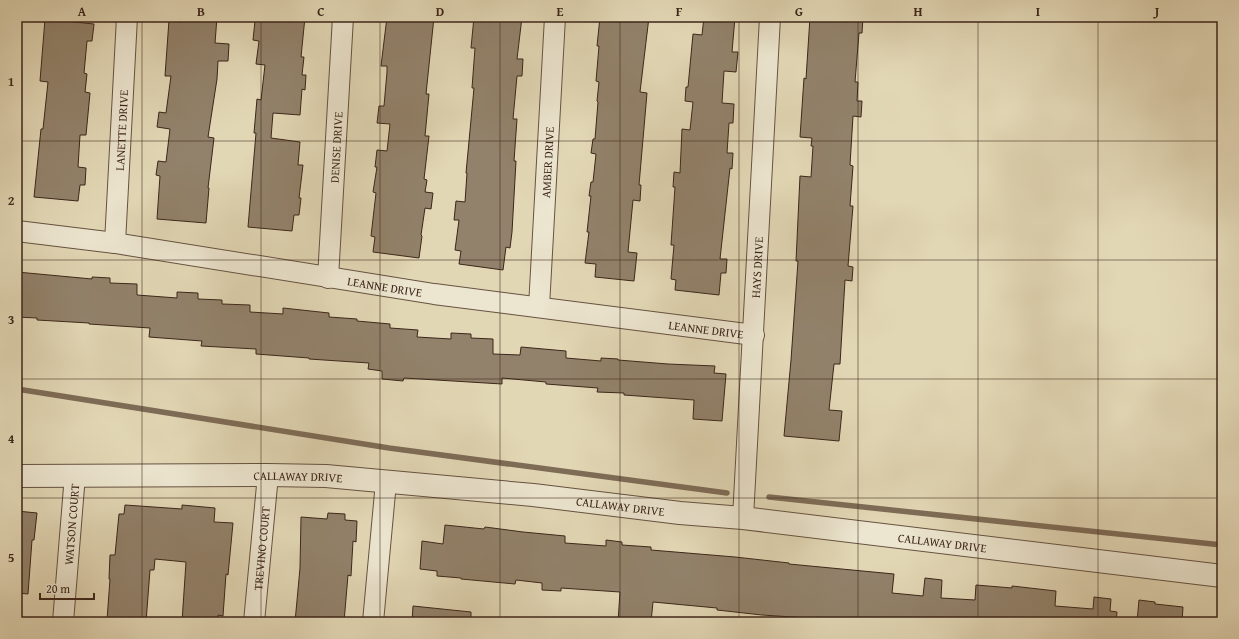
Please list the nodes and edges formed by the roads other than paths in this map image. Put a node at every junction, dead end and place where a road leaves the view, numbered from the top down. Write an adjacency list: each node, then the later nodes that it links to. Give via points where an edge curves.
1 (127, 17): 6 (street, LANETTE DRIVE)
2 (343, 17): 7 (street, DENISE DRIVE)
3 (555, 17): 8 (street, AMBER DRIVE)
4 (770, 17): 9 (street, HAYS DRIVE)
5 (17, 231): 6 (street, LEANNE DRIVE)
6 (115, 243): 7 (street, LEANNE DRIVE)
7 (328, 278): 8 (street, LEANNE DRIVE)
8 (539, 307): 9 (street, LEANNE DRIVE)
9 (754, 335): 14 (street, HAYS DRIVE)
10 (76, 475): 11 (street, CALLAWAY DRIVE); 12 (street, CALLAWAY DRIVE); 16 (street, WATSON COURT)
11 (268, 475): 13 (street, CALLAWAY DRIVE, via 326,476); 17 (street, TREVINO COURT)
12 (17, 476)
13 (386, 482): 14 (street, CALLAWAY DRIVE); 18 (street)
14 (743, 518): 15 (street, CALLAWAY DRIVE)
15 (1222, 576)
16 (63, 622)
17 (254, 622)
18 (373, 622)

